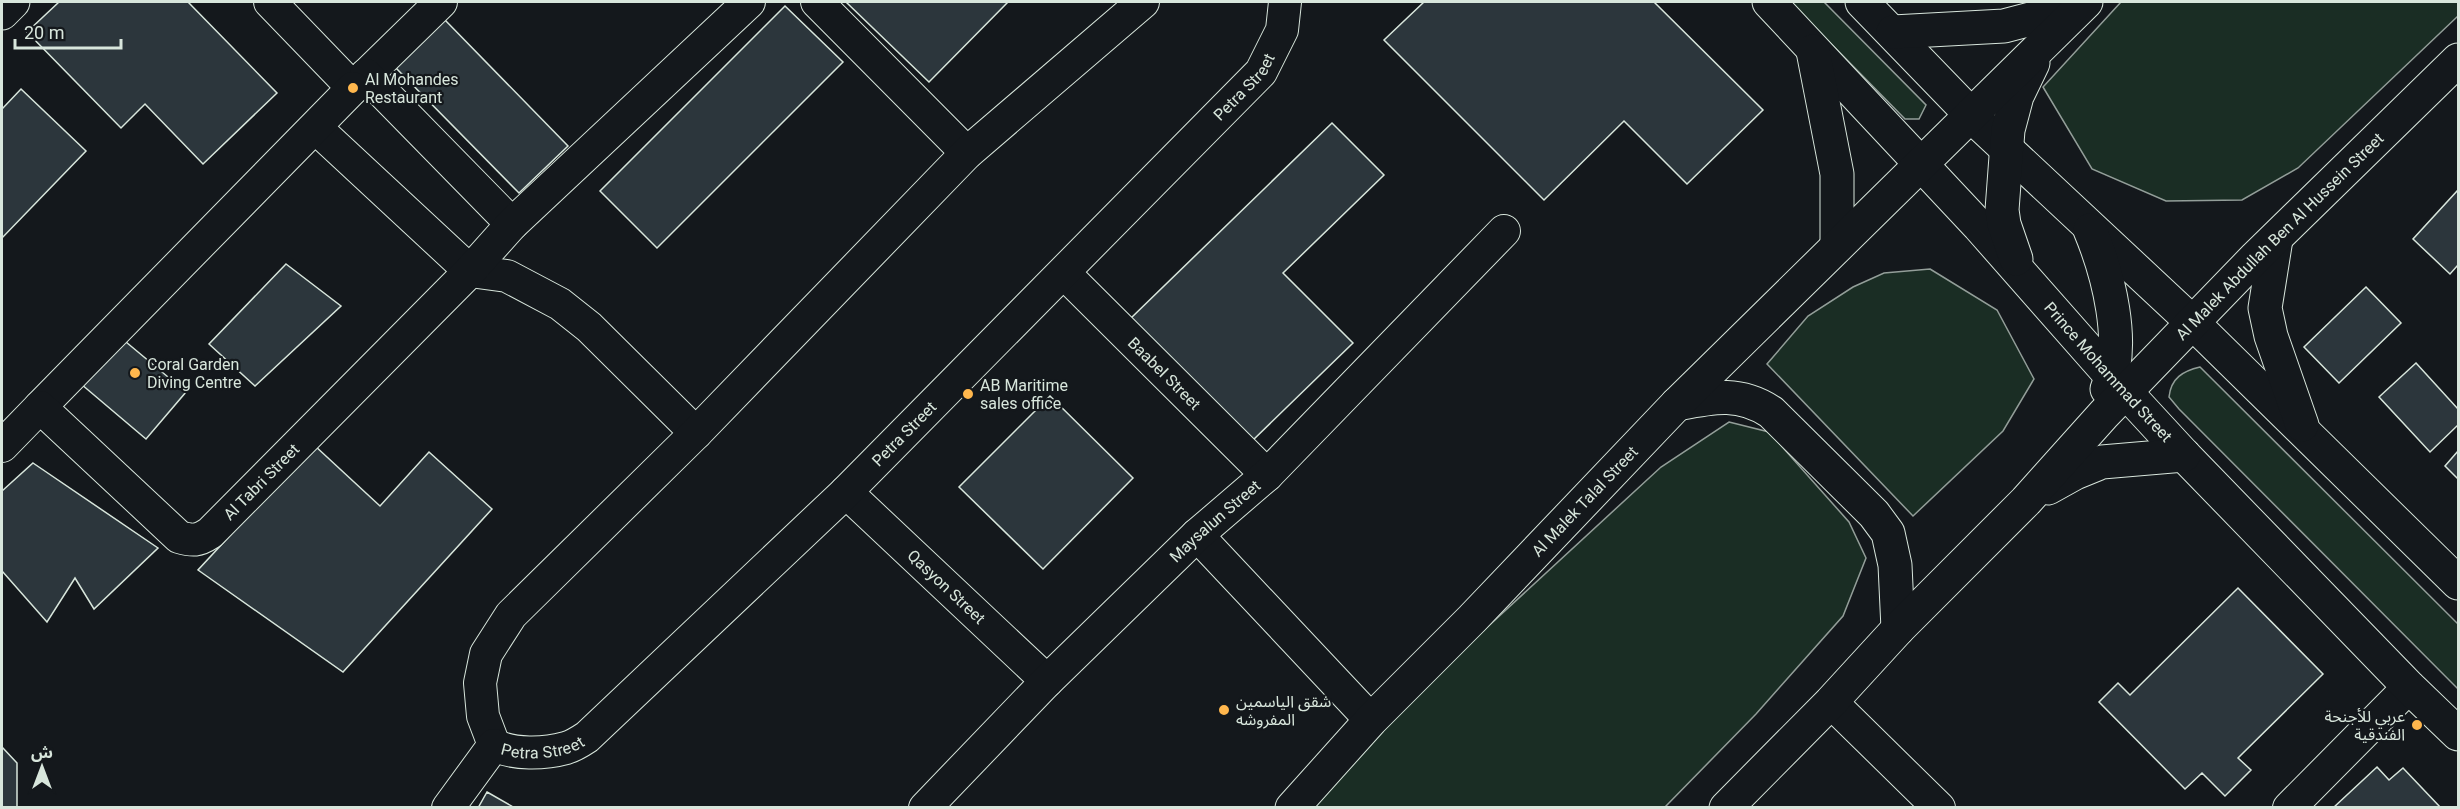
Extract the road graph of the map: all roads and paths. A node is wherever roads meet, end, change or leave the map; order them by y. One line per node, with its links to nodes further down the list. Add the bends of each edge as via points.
1 (13, 2): 11 (main road)
2 (270, 2): 16 (street)
3 (441, 2): 16 (street)
4 (749, 2): 22 (street, Al Tabri Street)
5 (817, 2): 20 (street)
6 (1143, 2): 20 (street, Petra Street)
7 (1285, 2): 28 (street, Petra Street, via 1282,30 1262,72)
8 (1769, 2): 14 (main road, Prince Mohammad Street)
9 (1862, 2): 12 (main road)
10 (2084, 4): 12 (main road, via 2004,26); 13 (main road)
11 (2, 13)
12 (1893, 32): 17 (main road)
13 (2044, 43): 17 (main road); 19 (main road, via 2017,96)
14 (1812, 50): 21 (main road, Prince Mohammad Street); 26 (main road, via 1837,174)
15 (2458, 60): 25 (main road, Al Malek Abdullah Ben Al Hussein Street)
16 (359, 82): 18 (street); 22 (street)
17 (1971, 114): 19 (main road); 21 (main road)
18 (316, 128): 27 (street); 33 (street)
19 (2007, 149): 23 (main road); 29 (main road, via 2004,224)
20 (967, 153): 34 (street, Petra Street)
21 (1921, 164): 26 (main road, Al Malek Talal Street); 29 (main road, Prince Mohammad Street)
22 (512, 224): 27 (street, Al Tabri Street)
23 (2090, 228): 30 (main road); 31 (main road, via 2102,257 2113,309 2115,336)
24 (1504, 231): 38 (street, Maysalun Street)
25 (2276, 238): 30 (main road, Al Malek Abdullah Ben Al Hussein Street); 35 (main road, via 2265,308)
26 (1837, 246): 32 (main road, Al Malek Talal Street)
27 (471, 271): 33 (street, Al Tabri Street, via 210,533 196,541 179,537); 34 (street, via 507,276 560,304 589,327)
28 (1064, 273): 38 (street, Baabel Street); 39 (street, Petra Street)
29 (2021, 274): 31 (main road, Prince Mohammad Street)
30 (2192, 322): 31 (main road, Al Malek Abdullah Ben Al Hussein Street); 35 (main road)
31 (2107, 404): 37 (main road, Prince Mohammad Street); 40 (main road)
32 (1677, 405): 43 (main road, via 1735,397 1761,405 1867,507 1888,533 1895,565); 47 (main road, Al Malek Talal Street)
33 (40, 407): 36 (street)
34 (696, 433): 49 (street, Petra Street, via 511,615 486,654 480,683 483,716)
35 (2304, 433): 42 (main road)
36 (2, 446)
37 (2184, 455): 40 (main road, via 2102,462); 45 (main road, Prince Mohammad Street)
38 (1267, 474): 41 (street, Maysalun Street)
39 (846, 492): 44 (street, Qasyon Street); 49 (street, Petra Street, via 587,737 568,748 544,752)
40 (2026, 501): 43 (main road)
41 (1197, 535): 44 (street, Maysalun Street); 47 (street)
42 (2458, 583)
43 (1898, 629): 46 (main road)
44 (1047, 681): 51 (street, Maysalun Street)
45 (2409, 687): 48 (main road, Prince Mohammad Street); 55 (street)
46 (1831, 702): 53 (main road); 54 (street)
47 (1371, 720): 52 (main road, Al Malek Talal Street)
48 (2458, 734)
49 (494, 745): 50 (street)
50 (448, 807)
51 (925, 807)
52 (1292, 807)
53 (1726, 807)
54 (1939, 807)
55 (2289, 807)

